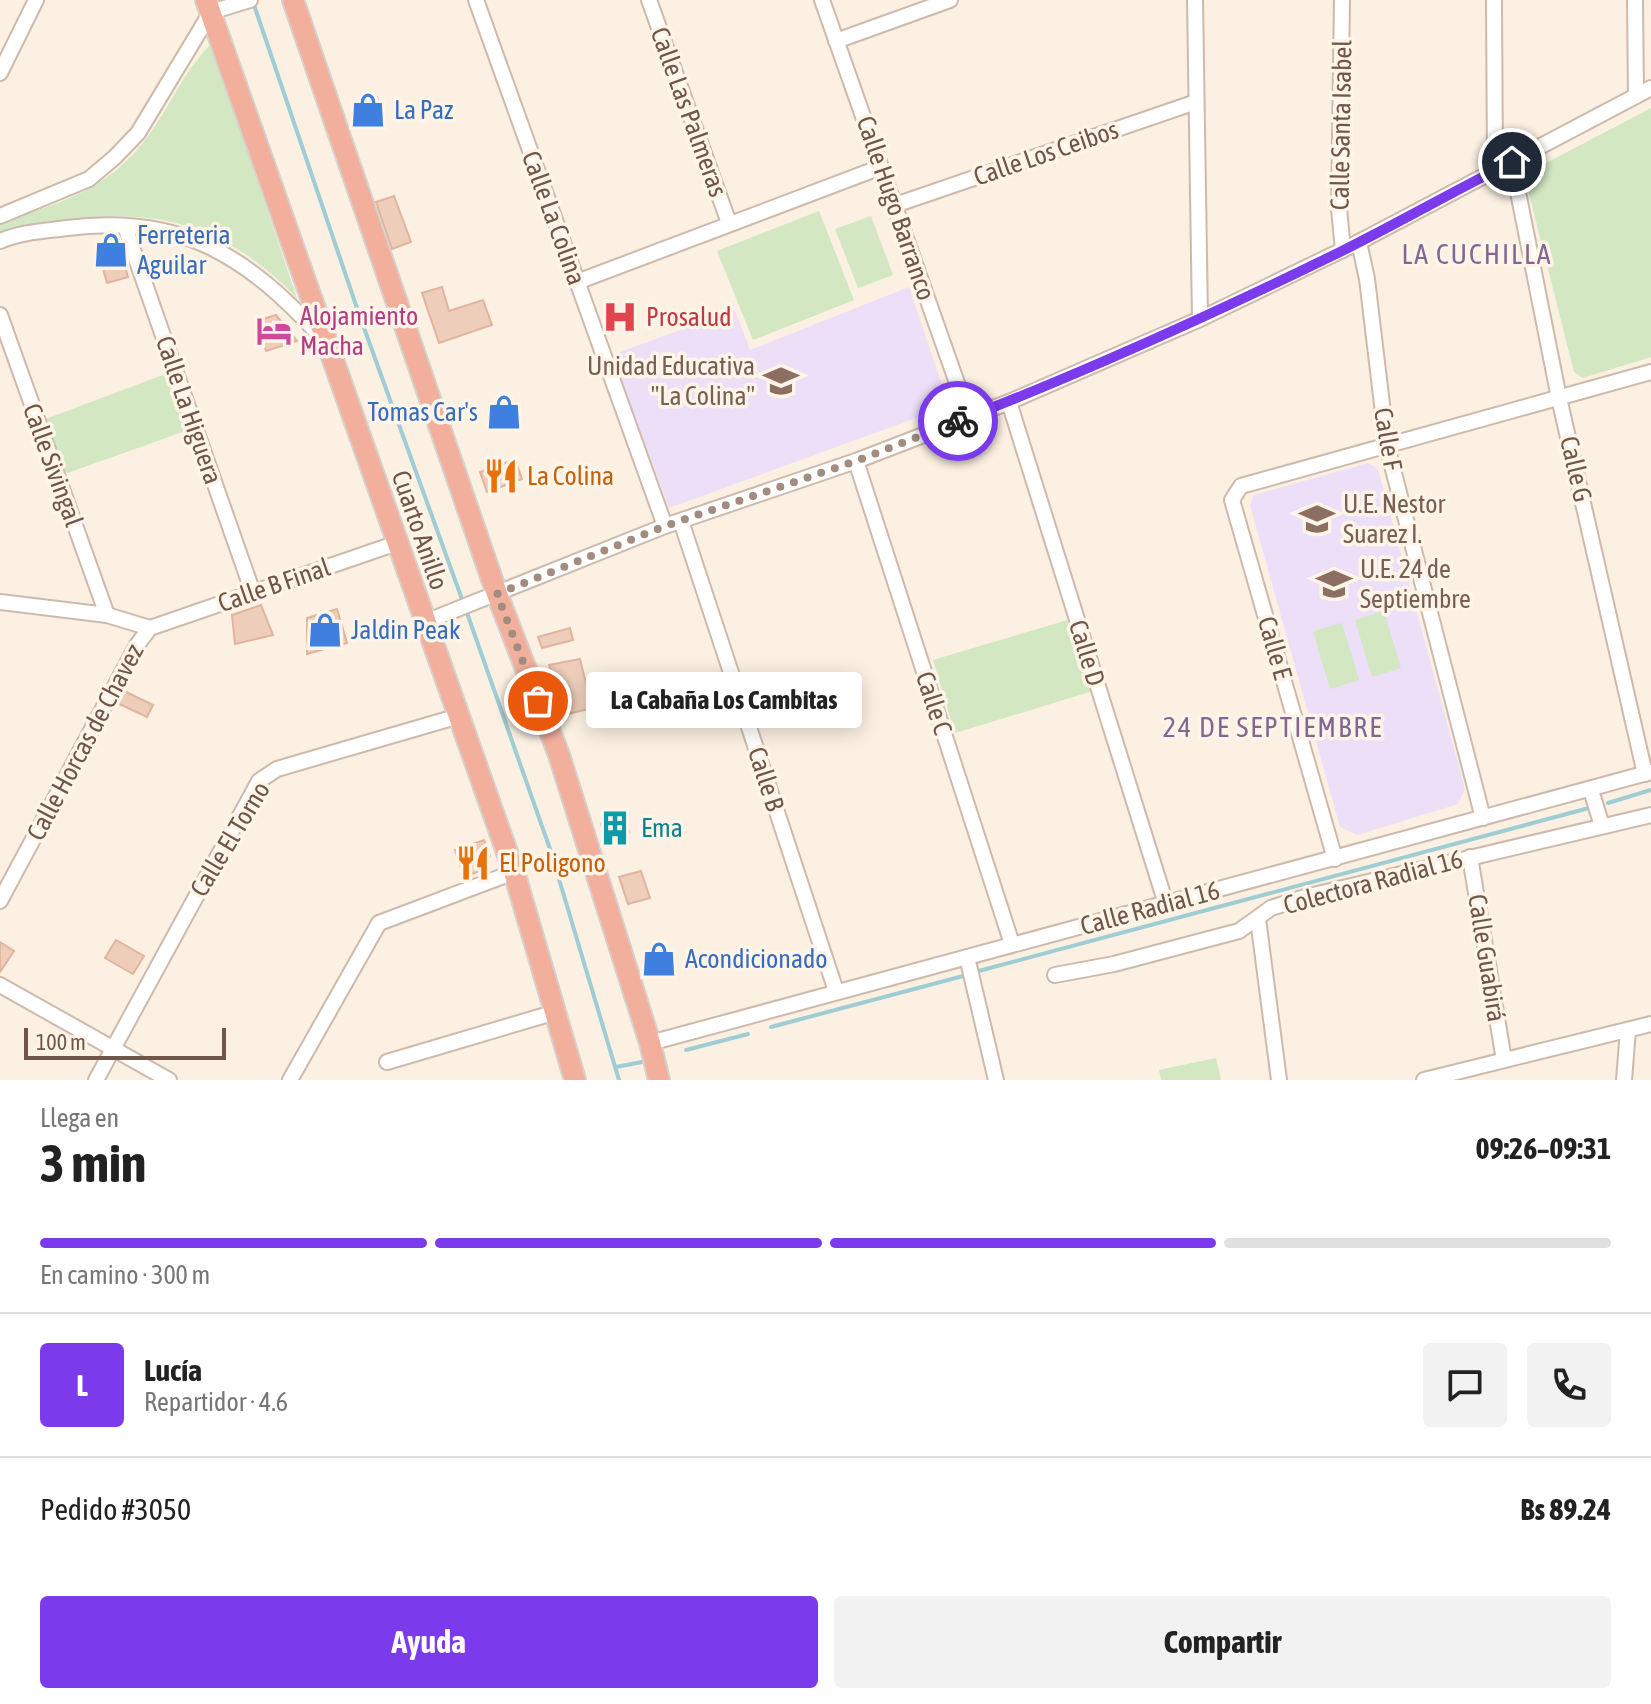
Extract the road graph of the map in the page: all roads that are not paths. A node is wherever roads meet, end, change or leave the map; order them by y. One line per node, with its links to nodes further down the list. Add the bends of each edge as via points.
1 (36, 0): 14 (street)
2 (250, 0): 12 (street)
3 (293, 0): 42 (highway, Cuarto Anillo)
4 (476, 0): 28 (street, Calle La Colina)
5 (649, 0): 23 (street, Calle Las Palmeras)
6 (822, 0): 13 (street, Calle Hugo Barranco)
7 (950, 0): 13 (street)
8 (1195, 0): 17 (street)
9 (1342, 0): 27 (street, Calle Santa Isabel)
10 (1494, 0): 20 (street)
11 (1635, 0): 16 (street)
12 (215, 6): 22 (street, via 138,133 115,157 89,179); 31 (highway, Cuarto Anillo)
13 (836, 41): 19 (street, Calle Hugo Barranco)
14 (0, 73)
15 (1651, 88): 16 (street)
16 (1636, 96): 18 (street)
17 (1196, 102): 21 (street, Calle Los Ceibos); 30 (street)
18 (1512, 162): 20 (street); 33 (street, Calle G)
19 (881, 167): 21 (street, Calle Hugo Barranco); 23 (street)
20 (1495, 171): 26 (street)
21 (895, 205): 35 (street, Calle Hugo Barranco)
22 (0, 216)
23 (729, 223): 28 (street)
24 (125, 227): 25 (street, via 81,226); 31 (street, via 190,237 236,259 288,301); 41 (street, Calle La Higuera)
25 (0, 241)
26 (1359, 242): 27 (street); 36 (street, Calle F)
27 (1343, 250): 30 (street)
28 (577, 282): 39 (street, Calle La Colina)
29 (0, 315): 44 (street, Calle Sivingal)
30 (1200, 319): 34 (street)
31 (327, 343): 40 (highway, Cuarto Anillo)
32 (1651, 372): 33 (street)
33 (1559, 398): 36 (street); 48 (street, Calle G)
34 (1009, 402): 35 (street); 58 (street, Calle D)
35 (969, 417): 37 (street)
36 (1387, 446): 51 (street, Calle F); 54 (street, Calle E, via 1241,486 1232,500)
37 (856, 461): 38 (street); 60 (street, Calle C)
38 (681, 521): 39 (street); 64 (street, Calle B)
39 (665, 526): 42 (street)
40 (397, 543): 41 (street, Calle B Final); 45 (highway, Cuarto Anillo)
41 (253, 593): 46 (street, Calle B Final)
42 (497, 594): 45 (street); 68 (highway, Cuarto Anillo, via 559,755)
43 (0, 602): 44 (street)
44 (107, 615): 46 (street)
45 (425, 622): 47 (highway, Cuarto Anillo)
46 (150, 628): 57 (street, Calle Horcas de Chavez)
47 (459, 716): 55 (highway, Cuarto Anillo); 69 (street, Calle El Torno, via 277,769 259,781)
48 (1648, 773): 49 (street, Calle Radial 16)
49 (1591, 790): 51 (street, Calle Radial 16); 52 (street)
50 (1651, 815): 52 (street, Colectora Radial 16)
51 (1483, 818): 54 (street, Calle Radial 16)
52 (1602, 826): 53 (street, Colectora Radial 16)
53 (1470, 857): 56 (street, Colectora Radial 16); 70 (street, Calle Guabirá)
54 (1335, 859): 56 (street, Calle Radial 16)
55 (514, 872): 65 (highway, Cuarto Anillo); 75 (street, via 379,923)
56 (1301, 884): 58 (street, Calle Radial 16); 59 (street, Colectora Radial 16)
57 (0, 901)
58 (1166, 904): 60 (street, Calle Radial 16)
59 (1258, 919): 62 (street, Colectora Radial 16, via 1239,931); 79 (street)
60 (1012, 944): 61 (street, Calle Radial 16)
61 (967, 957): 64 (street, Calle Radial 16); 78 (street)
62 (1055, 975)
63 (0, 985): 69 (street)
64 (836, 991): 68 (street, Calle Radial 16)
65 (556, 1012): 71 (street); 76 (highway, Cuarto Anillo)
66 (1651, 1024): 67 (street)
67 (1628, 1030): 70 (street); 81 (street)
68 (650, 1043): 77 (highway, Cuarto Anillo)
69 (112, 1047): 73 (street, Calle El Torno); 74 (street)
70 (1504, 1060): 72 (street)
71 (387, 1062)
72 (1441, 1078): 80 (street)
73 (96, 1080)
74 (169, 1080)
75 (290, 1080)
76 (575, 1080)
77 (659, 1080)
78 (996, 1080)
79 (1279, 1080)
80 (1424, 1080)
81 (1624, 1080)

